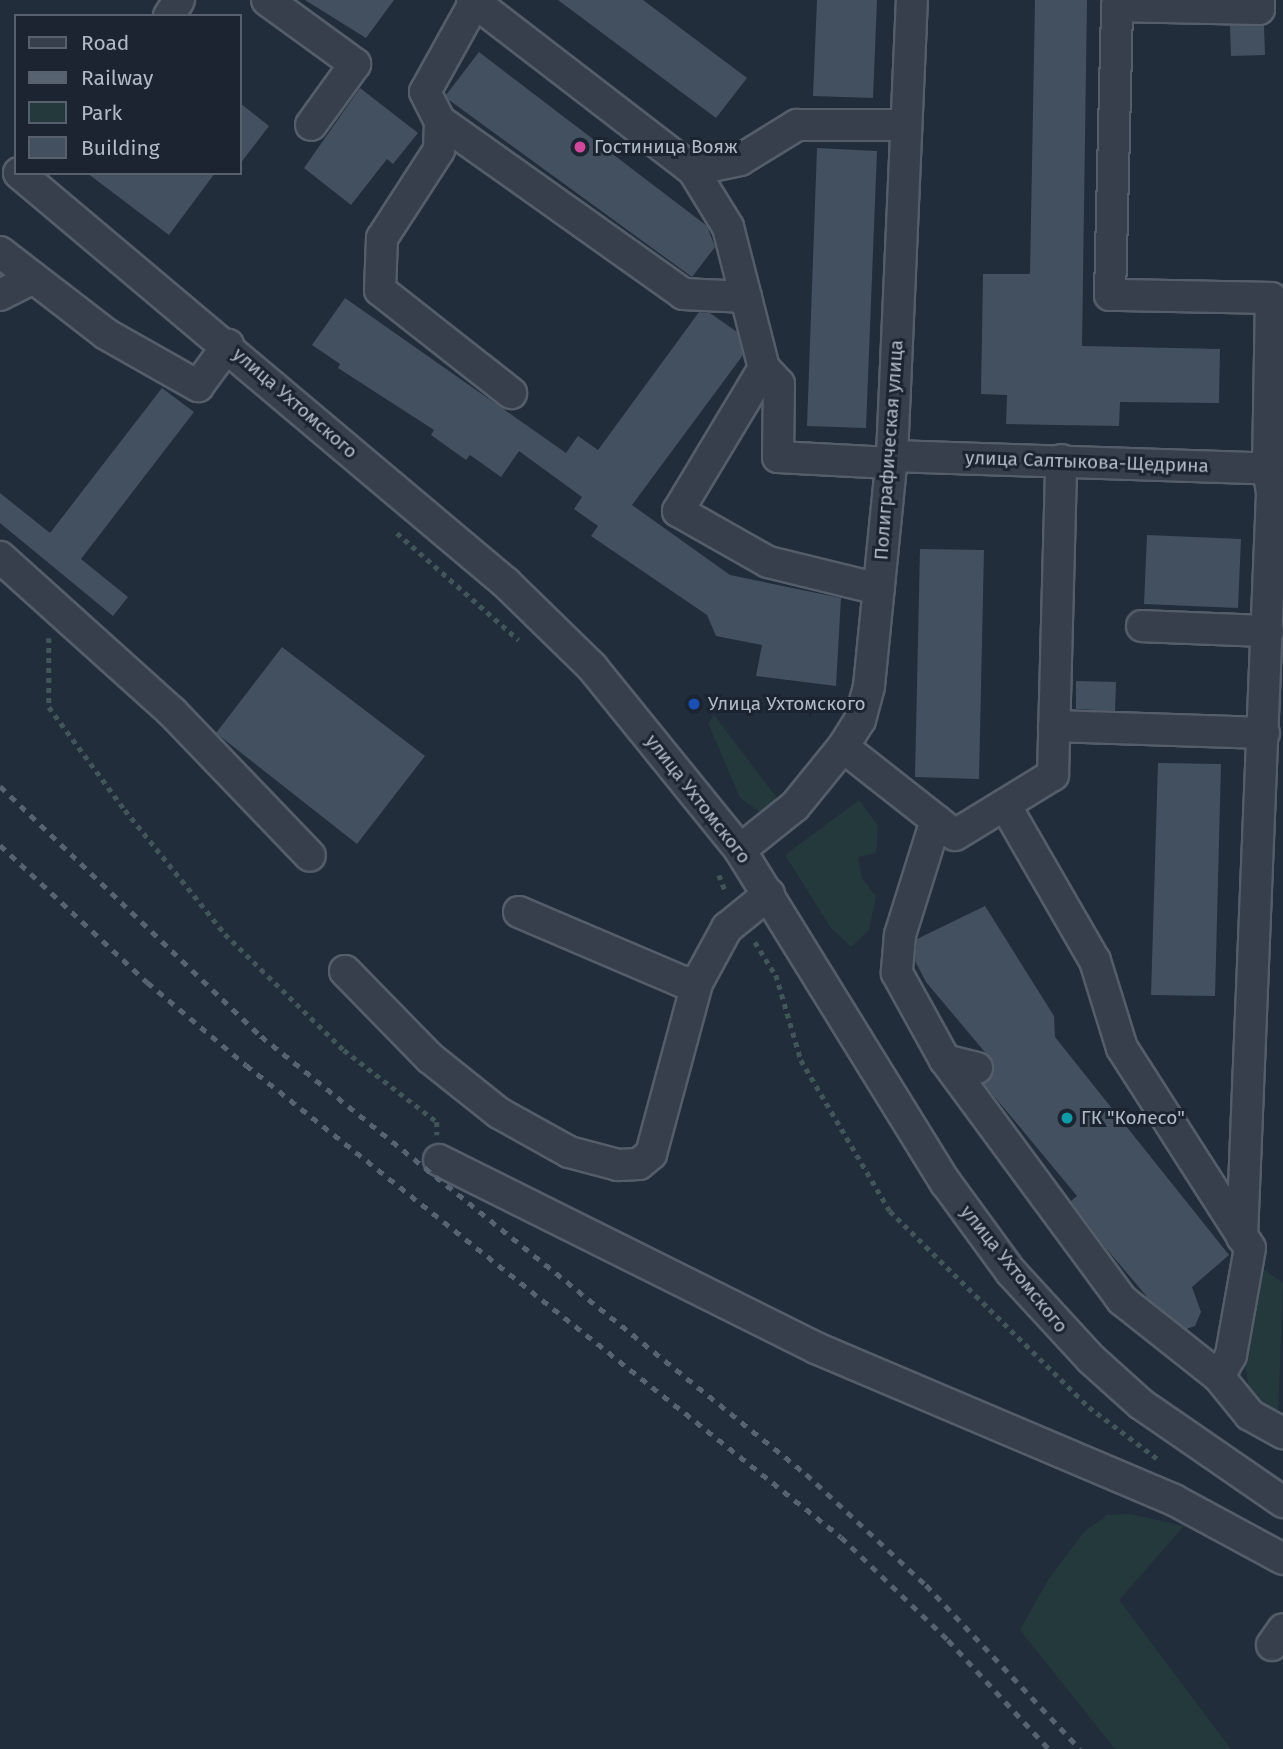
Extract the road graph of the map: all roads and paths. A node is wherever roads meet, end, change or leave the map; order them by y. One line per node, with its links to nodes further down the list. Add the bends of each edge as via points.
1 (267, 0): 6 (street, via 355,64)
2 (912, 0): 7 (street, Полиграфическая улица)
3 (1259, 0): 21 (street, via 1259,9 1117,6 1110,295 1271,298)
4 (474, 1): 5 (street, via 425,92); 10 (street)
5 (440, 121): 15 (street, via 683,294); 18 (street, via 439,150 382,239 380,290)
6 (311, 125)
7 (906, 125): 10 (street, via 797,125 740,160); 19 (street, Полиграфическая улица)
8 (0, 158): 9 (street, улица Ухтомского)
9 (14, 169)
10 (693, 170): 15 (street, via 728,227)
11 (22, 175): 16 (street, улица Ухтомского)
12 (0, 252): 13 (street)
13 (32, 279): 14 (street); 16 (street, via 106,334 198,386)
14 (0, 295)
15 (746, 297): 17 (street)
16 (228, 345): 35 (street, улица Ухтомского, via 549,623 620,700)
17 (764, 368): 19 (street, улица Салтыкова-Щедрина, via 779,384 778,457); 24 (street, via 678,511 768,562)
18 (512, 393)
19 (891, 460): 20 (street, улица Салтыкова-Щедрина); 24 (street, Полиграфическая улица)
20 (1061, 460): 21 (street, улица Салтыкова-Щедрина); 29 (street)
21 (1275, 468): 27 (street)
22 (393, 529): 28 (path)
23 (0, 556): 25 (street)
24 (879, 589): 31 (street, Полиграфическая улица, via 869,686 860,720)
25 (48, 599): 34 (street, via 172,712); 43 (path, via 49,707 225,934 344,1050 437,1122)
26 (1142, 626): 27 (street)
27 (1268, 631): 30 (street)
28 (527, 647)
29 (1054, 726): 30 (street); 32 (street, via 1053,775)
30 (1264, 733): 44 (street)
31 (843, 747): 33 (street); 35 (street, Полиграфическая улица, via 795,806)
32 (1005, 805): 33 (street, via 955,835); 44 (street, via 1095,961 1122,1048)
33 (936, 820): 41 (street, via 900,935 897,973)
34 (310, 856)
35 (727, 856): 36 (street, улица Ухтомского); 38 (path)
36 (769, 894): 38 (street); 48 (street, улица Ухтомского, via 946,1183 1011,1272 1091,1359 1141,1404)
37 (519, 912): 40 (street, via 683,982)
38 (739, 916): 40 (street, via 727,928); 47 (path, via 776,975 801,1060 890,1211 1088,1406)
39 (345, 971): 40 (street, via 430,1058 499,1113 569,1152 618,1165 639,1164 651,1154)
40 (697, 983)
41 (945, 1060): 42 (street); 45 (street, via 1122,1300)
42 (976, 1068)
43 (439, 1160): 49 (street, via 816,1348 1174,1500)
44 (1242, 1237): 45 (street, via 1250,1248 1231,1355)
45 (1219, 1377): 46 (street, via 1250,1415)
46 (1283, 1433)
47 (1163, 1463)
48 (1283, 1502)
49 (1283, 1559)

